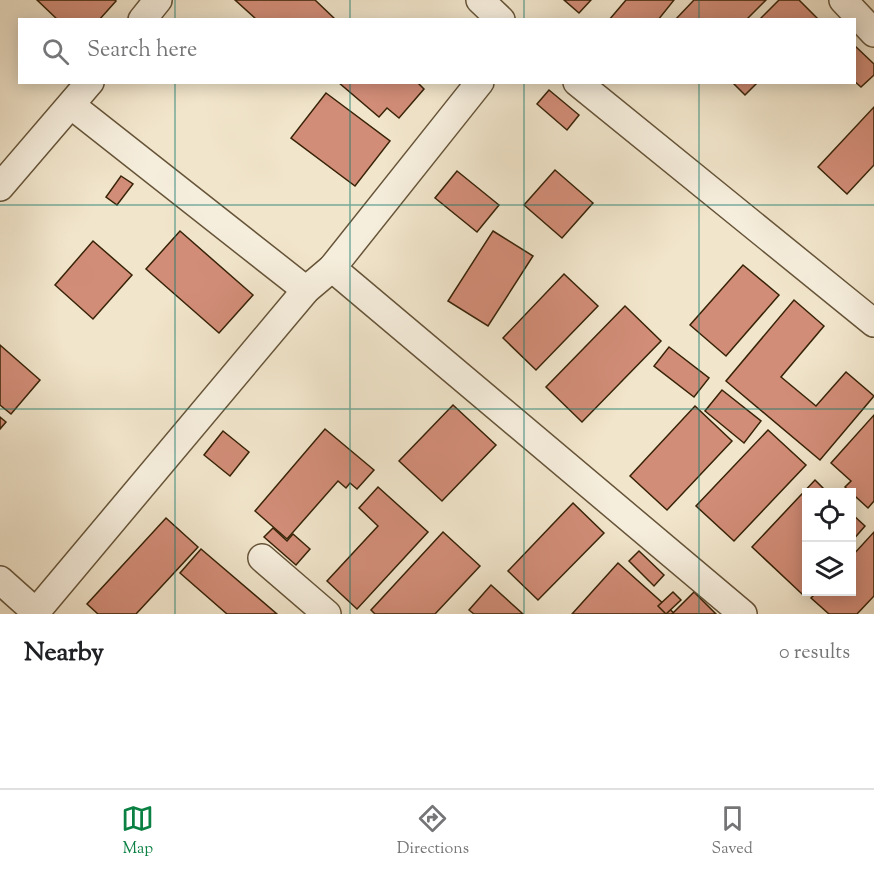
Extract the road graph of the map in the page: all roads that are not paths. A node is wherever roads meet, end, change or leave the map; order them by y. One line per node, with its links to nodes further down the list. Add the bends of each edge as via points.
1 (158, 0): 4 (street)
2 (480, 0): 5 (street)
3 (843, 0): 6 (street)
4 (144, 18)
5 (499, 18)
6 (874, 33)
7 (88, 84): 10 (street)
8 (478, 84): 12 (street)
9 (580, 84): 14 (street)
10 (71, 105): 11 (street); 13 (street)
11 (0, 187)
12 (332, 268): 13 (street); 19 (street)
13 (306, 290): 17 (street)
14 (870, 313)
15 (262, 558): 18 (street)
16 (0, 580): 17 (street)
17 (37, 613)
18 (327, 614)
19 (743, 614)

